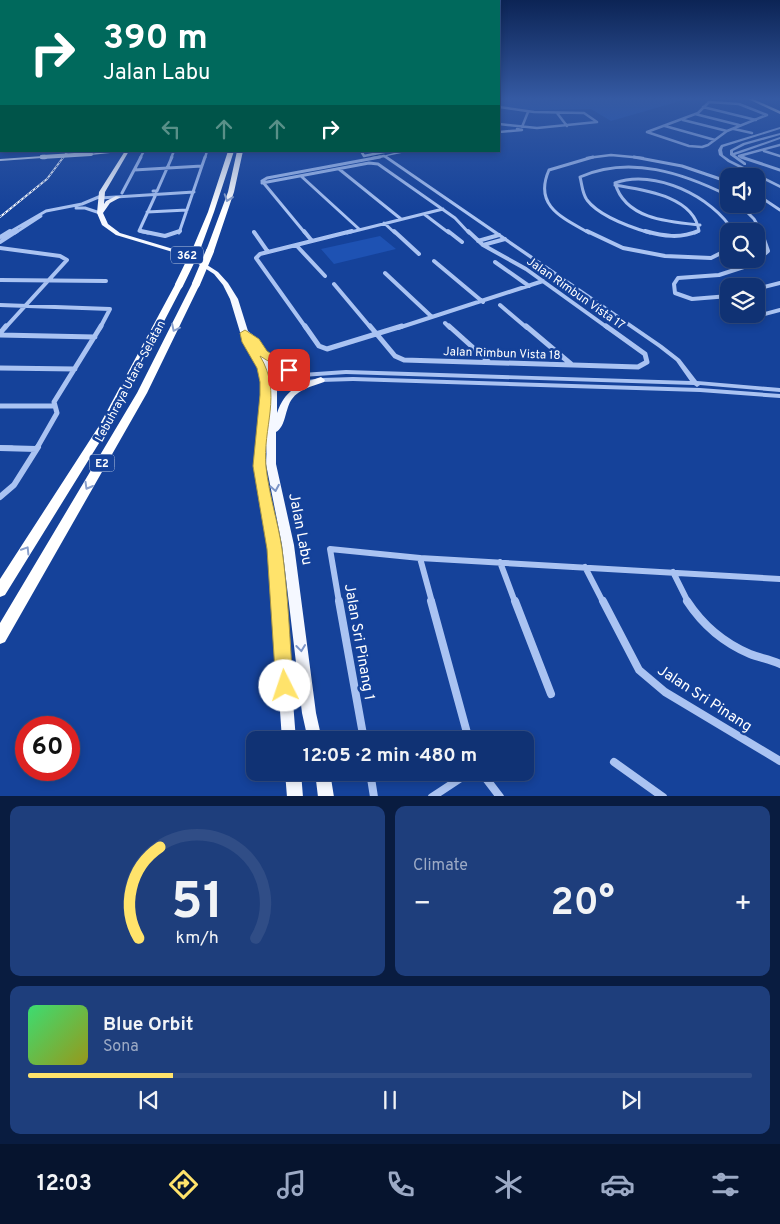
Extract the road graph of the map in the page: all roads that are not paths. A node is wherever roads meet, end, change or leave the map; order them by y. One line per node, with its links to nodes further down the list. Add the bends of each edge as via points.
1 (657, 136): 7 (street, via 693,147 702,147)
2 (701, 136): 7 (street)
3 (721, 136): 7 (street)
4 (747, 136): 34 (street, via 722,146 721,155)
5 (771, 136): 20 (street, via 735,147 731,150)
6 (780, 138): 20 (street)
7 (715, 140)
8 (780, 146): 9 (street)
9 (763, 150): 22 (street); 28 (street, via 739,156)
10 (117, 152): 19 (main road); 23 (main road, bridge)
11 (143, 152): 27 (street)
12 (174, 152): 25 (street)
13 (207, 152): 24 (street)
14 (231, 152): 116 (highway, Lebuhraya Utara–Selatan / E2, one-way to 14, bridge, via 104,427 179,286 211,212)
15 (240, 152): 117 (highway, Lebuhraya Utara–Selatan / E2, one-way to 117, bridge, via 210,251 142,394)
16 (362, 152): 17 (street, via 364,156)
17 (384, 152)
18 (404, 152): 21 (street)
19 (126, 153): 35 (main road)
20 (732, 155): 31 (street)
21 (384, 156): 32 (street, via 267,178); 56 (street)
22 (780, 156)
23 (0, 160)
24 (202, 166): 25 (street); 37 (street)
25 (166, 168): 27 (street); 36 (street)
26 (339, 169): 29 (street); 42 (street, Jalan Rimbun Vista 17, via 375,163); 49 (street)
27 (134, 170): 39 (street)
28 (780, 170)
29 (302, 176): 32 (street); 53 (street)
30 (720, 178): 66 (street, via 661,162 599,156 549,170 543,183 546,200 558,215 623,248 665,256 711,258)
31 (780, 181)
32 (262, 183): 57 (street)
33 (615, 185): 51 (street, via 622,178 644,179 681,191 717,210); 52 (street, via 657,192 694,215); 52 (street, via 621,200 658,220)
34 (780, 186)
35 (104, 188): 39 (main road, via 110,195); 40 (main road)
36 (157, 192): 37 (street); 39 (street); 45 (street)
37 (194, 192): 43 (street)
38 (720, 192): 52 (street, via 641,167 619,166 595,170 580,177 587,201 638,231 672,238 692,236 699,231)
39 (120, 195): 40 (street); 46 (main road, via 108,202)
40 (100, 197): 46 (main road); 55 (street, via 82,204 46,210)
41 (765, 200): 44 (street)
42 (443, 209): 48 (street); 58 (street, Jalan Rimbun Vista 17)
43 (187, 210): 45 (street); 45 (street, via 179,233 165,236 139,230)
44 (780, 210)
45 (147, 212)
46 (100, 213): 59 (street, via 80,208 46,214); 88 (main road, Jalan Labu / 362, via 105,226 111,231 188,256 216,273 234,299)
47 (750, 213): 79 (street, via 764,234 768,251 753,264 719,275 678,278 674,284 675,293 692,298)
48 (424, 214): 49 (street); 60 (street)
49 (401, 219): 50 (street)
50 (384, 223): 53 (street); 65 (street)
51 (727, 223)
52 (700, 225)
53 (359, 230): 57 (street)
54 (254, 232): 64 (street)
55 (0, 237)
56 (502, 237): 58 (street); 62 (street); 102 (street, via 678,360)
57 (312, 241): 61 (street)
58 (478, 241): 62 (street, Jalan Rimbun Vista 17)
59 (0, 242)
60 (462, 242)
61 (296, 245): 64 (street); 70 (street)
62 (483, 245): 74 (street, Jalan Rimbun Vista 17)
63 (0, 248): 72 (street, via 67,260)
64 (268, 252): 90 (street, via 256,257 319,346 334,348)
65 (419, 254)
66 (720, 254)
67 (434, 261): 80 (street)
68 (495, 262): 77 (street)
69 (385, 273): 86 (street)
70 (325, 276)
71 (0, 280): 72 (street)
72 (50, 281): 73 (street); 82 (street)
73 (106, 281)
74 (544, 281): 77 (street); 95 (street, Jalan Rimbun Vista 17, via 645,354 647,362)
75 (780, 283): 78 (street)
76 (334, 284): 90 (street, Jalan Rimbun Vista 18)
77 (529, 286): 80 (street)
78 (765, 287)
79 (720, 296)
80 (483, 302): 86 (street)
81 (0, 305): 82 (street)
82 (26, 305): 89 (street); 91 (street, via 110,308)
83 (500, 305): 94 (street)
84 (780, 310): 85 (street)
85 (765, 314)
86 (432, 317): 90 (street)
87 (445, 323): 93 (street)
88 (245, 333): 92 (main road, Jalan Labu / 362); 101 (main road, Jalan Labu / 362)
89 (0, 334): 91 (street)
90 (376, 334): 93 (street, Jalan Rimbun Vista 18, via 395,356 404,360)
91 (95, 337): 97 (street)
92 (263, 353): 98 (main road, via 283,368); 101 (main road, Jalan Labu / 362)
93 (488, 362): 94 (street, Jalan Rimbun Vista 18)
94 (572, 365): 95 (street, Jalan Rimbun Vista 18)
95 (638, 367)
96 (0, 368): 97 (street)
97 (75, 369): 106 (street, via 54,402)
98 (302, 375): 99 (street, via 346,372); 101 (street)
99 (424, 378): 100 (street); 102 (street)
100 (321, 380): 101 (street); 107 (main road, via 290,393)
101 (270, 384): 107 (main road, Jalan Labu / 362); 120 (main road, Jalan Labu / 362, via 260,466 274,549)
102 (698, 386): 103 (street); 104 (street)
103 (780, 390)
104 (780, 396)
105 (0, 406): 106 (street)
106 (55, 406): 109 (street, via 57,413)
107 (272, 440): 121 (main road, Jalan Labu / 362, one-way to 121, via 271,464 288,545)
108 (0, 448): 109 (street)
109 (36, 449): 110 (street, via 16,481)
110 (0, 497)
111 (420, 558): 112 (street); 122 (street, Jalan Sri Pinang 1, via 330,549); 123 (street)
112 (500, 562): 113 (street); 119 (street)
113 (585, 567): 114 (street); 124 (street, Jalan Sri Pinang, via 639,670 665,692)
114 (673, 572): 115 (street); 118 (street, via 689,607 713,631 745,652)
115 (780, 579)
116 (0, 591)
117 (0, 638)
118 (780, 664)
119 (551, 694)
120 (288, 731)
121 (313, 731)
122 (362, 731)
123 (468, 731)
124 (780, 761)
125 (614, 762): 136 (street)
126 (294, 781): 131 (main road)
127 (324, 781): 132 (main road)
128 (372, 781): 133 (street)
129 (456, 781): 134 (street)
130 (488, 781): 135 (street)
131 (295, 796)
132 (326, 796)
133 (374, 796)
134 (432, 796)
135 (500, 796)
136 (663, 796)

